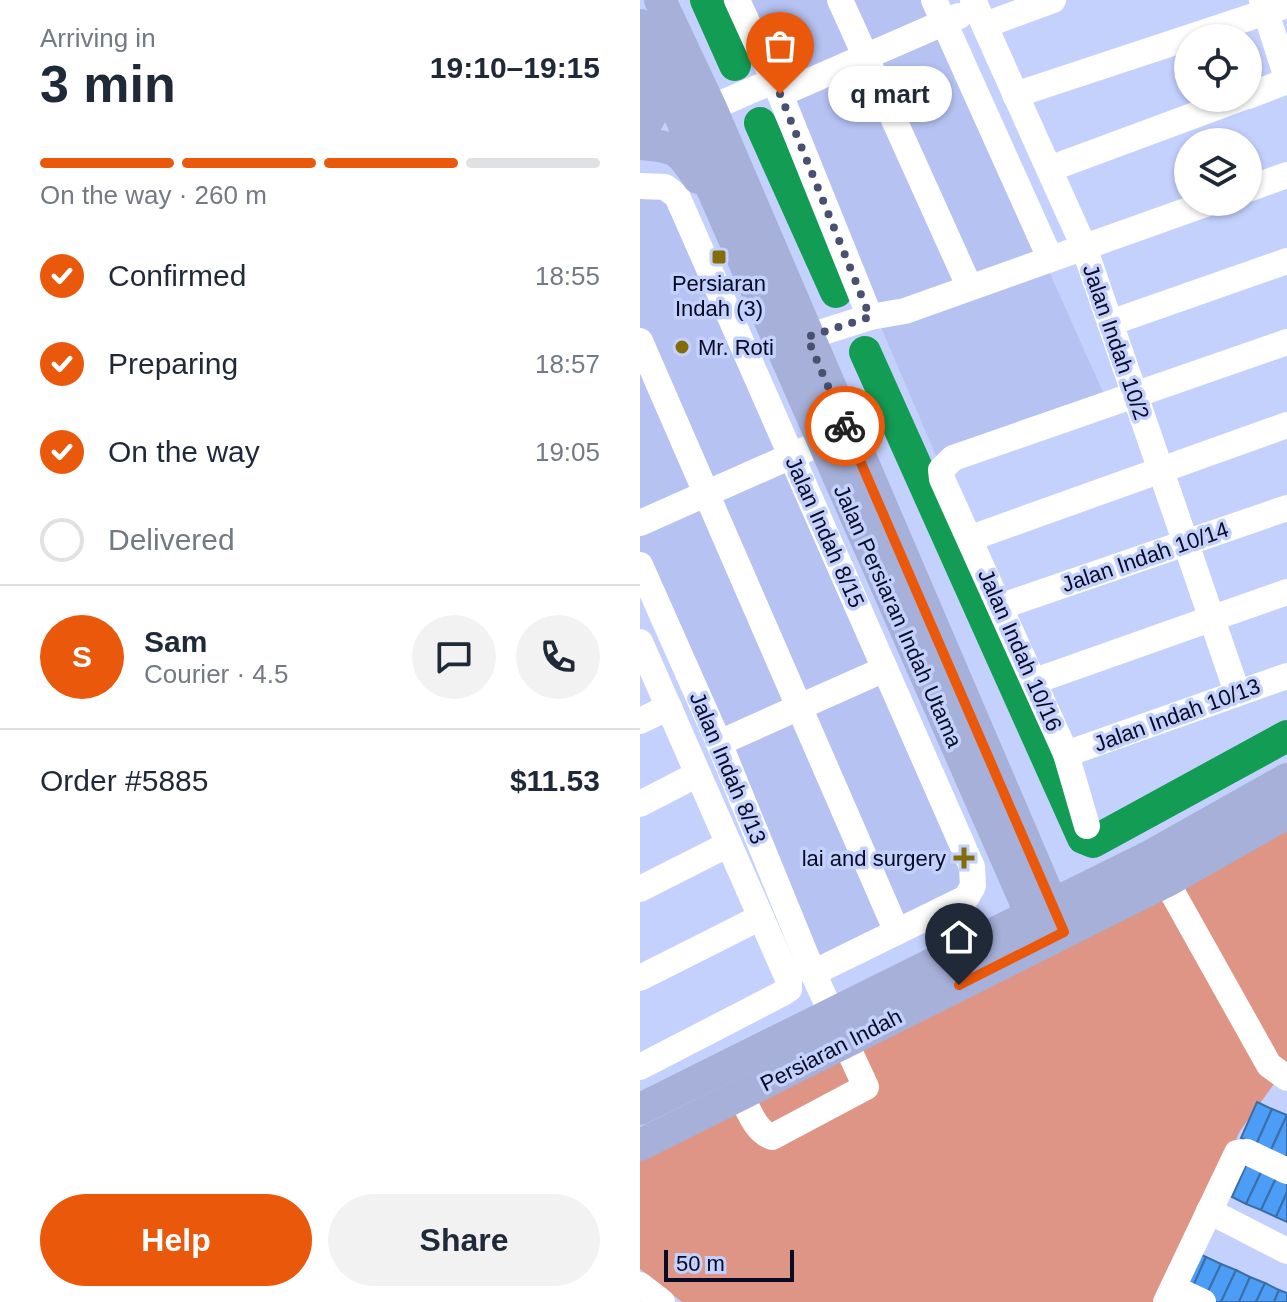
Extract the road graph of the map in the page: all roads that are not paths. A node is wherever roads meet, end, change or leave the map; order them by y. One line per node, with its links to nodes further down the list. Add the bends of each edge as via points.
1 (660, 0): 16 (main road)
2 (737, 0): 12 (street)
3 (840, 0): 10 (street)
4 (1053, 0): 7 (street)
5 (1272, 6): 11 (street); 14 (street)
6 (939, 11): 7 (street); 10 (street); 26 (street)
7 (978, 11): 14 (street, Jalan Indah 10/2)
8 (640, 25): 16 (main road, Jalan Persiaran Indah Utama)
9 (640, 35): 17 (main road, via 657,101)
10 (865, 57): 12 (street); 28 (street)
11 (1287, 80): 13 (street)
12 (777, 88): 16 (street); 29 (street)
13 (1262, 90)
14 (1015, 95): 19 (street, Jalan Indah 10/2)
15 (1203, 112): 19 (street)
16 (697, 114): 18 (street); 24 (main road, Jalan Persiaran Indah Utama)
17 (640, 131)
18 (640, 142): 24 (main road, via 681,153)
19 (1052, 168): 25 (street, Jalan Indah 10/2)
20 (1287, 175): 21 (street)
21 (1262, 184)
22 (640, 186): 37 (street, Jalan Indah 8/15, via 665,187 677,196)
23 (1174, 215): 25 (street)
24 (743, 223): 31 (main road, Jalan Persiaran Indah Utama); 36 (main road, Jalan Persiaran Indah Utama)
25 (1084, 247): 26 (street); 30 (street, Jalan Indah 10/2)
26 (1050, 258): 28 (street)
27 (1287, 261): 30 (street)
28 (965, 292): 29 (street, via 906,317)
29 (870, 317): 31 (street)
30 (1110, 323): 34 (street, Jalan Indah 10/2)
31 (807, 337): 36 (main road, Jalan Persiaran Indah Utama)
32 (640, 341): 39 (street)
33 (1287, 342): 34 (street)
34 (1135, 396): 38 (street, Jalan Indah 10/2); 42 (street, Jalan Indah 10/16, via 953,458 941,470 942,479)
35 (1287, 425): 38 (street)
36 (835, 439): 37 (street); 57 (main road, Jalan Persiaran Indah Utama); 65 (main road, Jalan Persiaran Indah Utama)
37 (791, 455): 39 (street); 49 (street, Jalan Indah 8/15)
38 (1160, 468): 42 (street); 43 (street, Jalan Indah 10/2)
39 (706, 494): 41 (street); 54 (street)
40 (1287, 508): 43 (street, Jalan Indah 10/14)
41 (640, 523)
42 (971, 538): 46 (street, Jalan Indah 10/16)
43 (1186, 544): 46 (street, Jalan Indah 10/14); 47 (street, Jalan Indah 10/2)
44 (640, 565): 56 (street, Jalan Indah 8/13)
45 (1287, 592): 47 (street)
46 (1002, 606): 51 (street, Jalan Indah 10/16)
47 (1211, 618): 51 (street); 52 (street, Jalan Indah 10/2)
48 (640, 642): 53 (street)
49 (885, 669): 54 (street); 59 (street, Jalan Indah 8/15)
50 (1287, 676): 52 (street, Jalan Indah 10/13)
51 (1035, 681): 58 (street, Jalan Indah 10/16)
52 (1237, 692): 58 (street, Jalan Indah 10/13)
53 (669, 707): 55 (street); 60 (street)
54 (799, 707): 56 (street); 71 (street)
55 (640, 721)
56 (719, 743): 73 (street, Jalan Indah 8/13)
57 (958, 754): 59 (street); 65 (main road, Jalan Persiaran Indah Utama)
58 (1066, 754): 64 (street, Jalan Indah 10/16)
59 (928, 767): 71 (street, Jalan Indah 8/15, via 972,867 973,886 966,898)
60 (698, 774): 62 (street); 66 (street)
61 (1287, 779): 67 (main road)
62 (640, 804)
63 (1287, 813): 67 (main road)
64 (1087, 826)
65 (1010, 838): 67 (main road, via 1059,874); 70 (main road, Jalan Persiaran Indah Utama); 72 (main road, via 1003,904)
66 (729, 844): 68 (street); 69 (street)
67 (1150, 867): 70 (main road); 78 (street)
68 (640, 889)
69 (761, 917): 74 (street); 77 (street, via 789,989)
70 (1048, 923): 72 (main road, Persiaran Indah); 76 (main road, Persiaran Indah)
71 (897, 932): 73 (street)
72 (953, 954): 75 (main road, Persiaran Indah)
73 (813, 973): 75 (street, Jalan Indah 8/13)
74 (640, 978)
75 (831, 1013): 76 (street, Jalan Indah 8/13); 80 (main road, Persiaran Indah)
76 (845, 1042): 79 (main road, Persiaran Indah); 79 (street, Jalan Indah 8/13, via 865,1081 862,1092 772,1137 755,1122)
77 (640, 1067)
78 (1278, 1072)
79 (741, 1096): 81 (main road, Persiaran Indah)
80 (640, 1109)
81 (640, 1145)
82 (1287, 1171): 83 (street, via 1247,1152 1237,1153)
83 (1209, 1211): 84 (street); 86 (street)
84 (1287, 1251)
85 (640, 1285): 87 (street)
86 (1170, 1295): 88 (street)
87 (662, 1302)
88 (1203, 1302)

